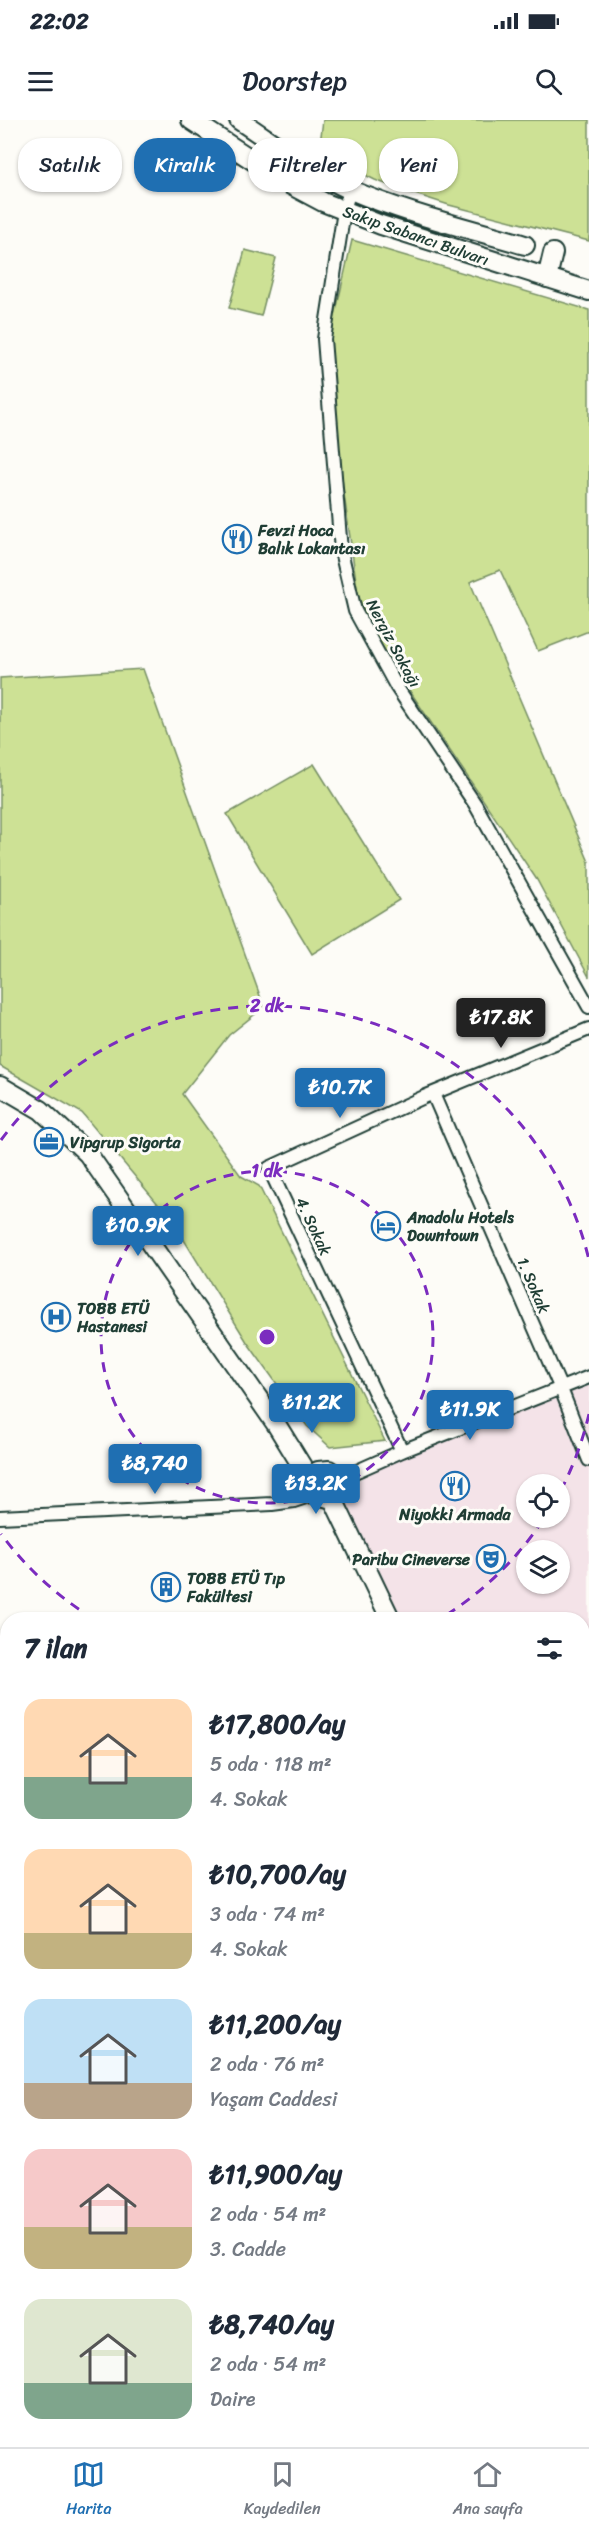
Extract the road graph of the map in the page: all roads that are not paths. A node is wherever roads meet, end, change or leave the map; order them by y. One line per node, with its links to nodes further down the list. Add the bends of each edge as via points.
1 (191, 120): 6 (street, Sakıp Sabancı Bulvarı, via 289,184)
2 (239, 120): 3 (street, Sakıp Sabancı Bulvarı)
3 (265, 138)
4 (349, 192): 6 (street, Nergiz Sokağı)
5 (358, 192): 7 (street, Sakıp Sabancı Bulvarı)
6 (344, 211): 9 (street, Sakıp Sabancı Bulvarı); 11 (street, Nergiz Sokağı, via 324,339 341,551 356,611 396,686 475,804)
7 (525, 245)
8 (553, 253): 9 (street)
9 (548, 278): 10 (street, Sakıp Sabancı Bulvarı)
10 (589, 291)
11 (589, 1007)
12 (589, 1029): 14 (street, 4. Sokak)
13 (0, 1086): 20 (street, via 41,1110 88,1154)
14 (433, 1094): 16 (street, 1. Sokak); 17 (street, 4. Sokak, via 269,1168)
15 (589, 1377): 16 (street)
16 (561, 1389): 17 (street); 18 (street, 1. Sokak)
17 (402, 1451): 19 (street)
18 (589, 1460)
19 (339, 1479): 20 (street, via 333,1472)
20 (320, 1485): 21 (street, via 294,1501 272,1504); 22 (street)
21 (0, 1517)
22 (387, 1612)

